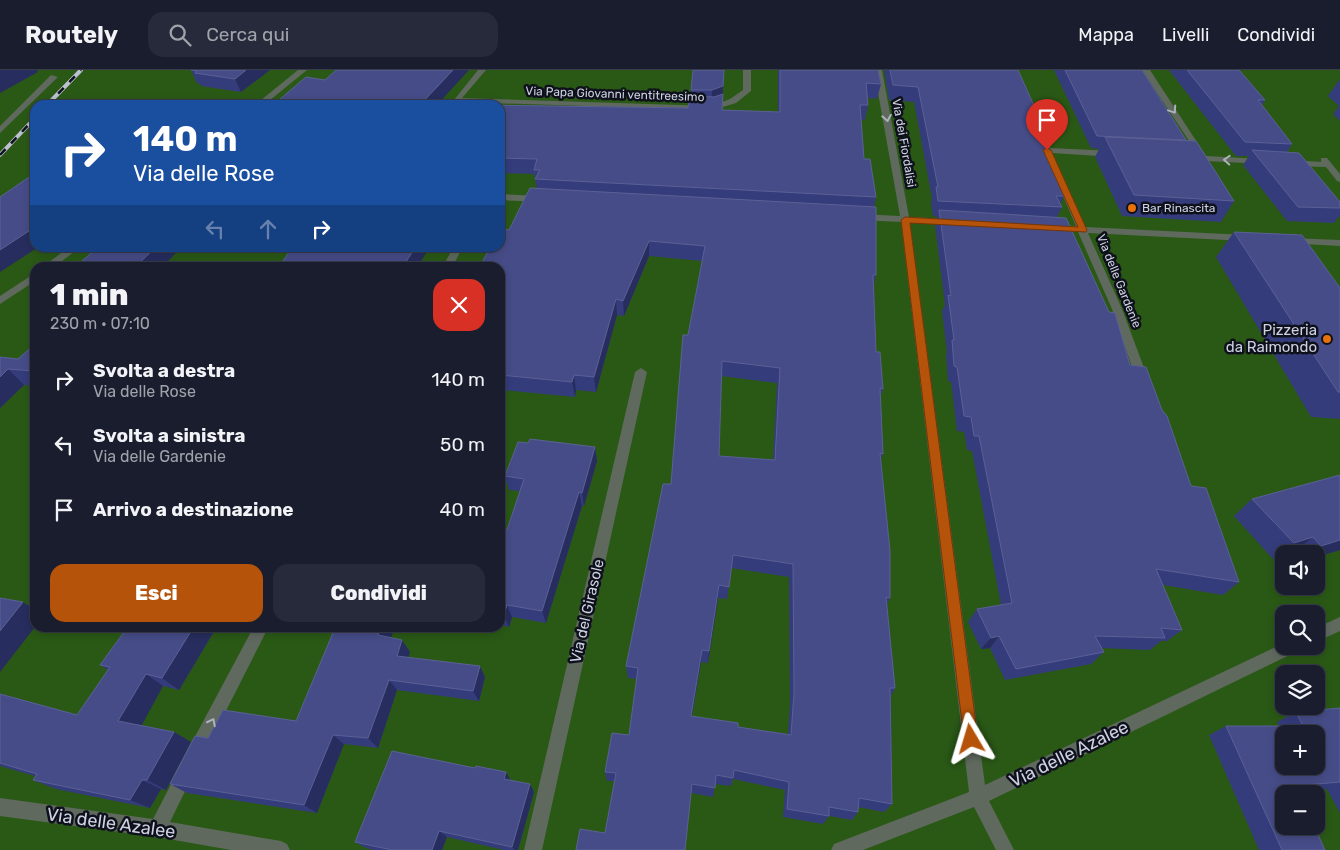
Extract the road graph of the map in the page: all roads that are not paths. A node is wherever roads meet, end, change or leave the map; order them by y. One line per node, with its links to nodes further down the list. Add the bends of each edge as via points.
1 (303, 70): 8 (street)
2 (482, 70): 9 (street)
3 (748, 70): 11 (street, Via Papa Giovanni ventitreesimo, via 747,91 733,101 713,108)
4 (878, 70): 24 (street, Via dei Fiordalisi, one-way to 24)
5 (1146, 70): 18 (street, one-way to 18)
6 (54, 77): 7 (street)
7 (31, 100)
8 (266, 100)
9 (457, 100)
10 (30, 101): 12 (street)
11 (505, 103)
12 (0, 131)
13 (1039, 132): 14 (street, Via delle Gardenie)
14 (1047, 150): 15 (street); 27 (street, Via delle Gardenie)
15 (1126, 154)
16 (1322, 157): 19 (street)
17 (1186, 158): 18 (street)
18 (1205, 158): 19 (street, one-way to 18)
19 (1328, 165): 20 (street)
20 (1340, 179)
21 (505, 197): 22 (street)
22 (549, 200)
23 (846, 216): 24 (street)
24 (905, 220): 25 (street); 41 (street, Via dei Fiordalisi)
25 (964, 223)
26 (1044, 228): 27 (street)
27 (1083, 230): 28 (street); 36 (street, Via delle Gardenie, via 1117,308)
28 (1254, 239)
29 (1282, 240): 30 (street)
30 (1340, 243)
31 (68, 252): 32 (street)
32 (54, 262)
33 (30, 280): 34 (street)
34 (0, 301)
35 (640, 372): 45 (street, Via del Girasole)
36 (1146, 388)
37 (1340, 624): 38 (street)
38 (1325, 631)
39 (259, 632): 43 (street, one-way to 39)
40 (1275, 654): 41 (street, Via delle Azalee)
41 (978, 797): 46 (street, Via delle Azalee); 47 (street, Via dei Fiordalisi)
42 (0, 807): 43 (street, Via delle Azalee)
43 (158, 828): 44 (street, Via delle Azalee)
44 (281, 850)
45 (533, 850)
46 (840, 850)
47 (1005, 850)

